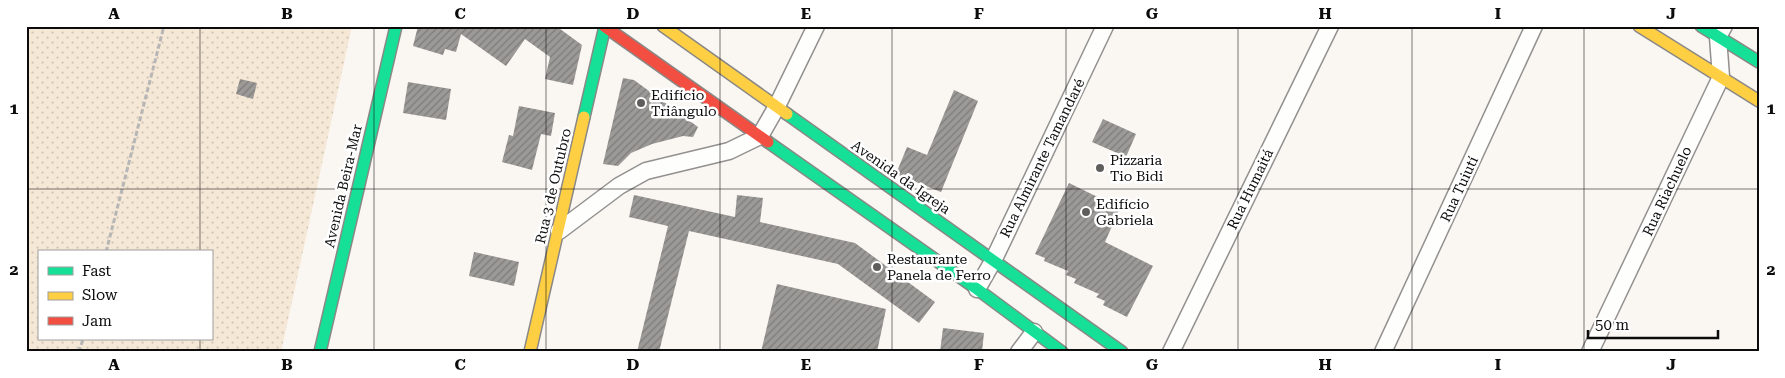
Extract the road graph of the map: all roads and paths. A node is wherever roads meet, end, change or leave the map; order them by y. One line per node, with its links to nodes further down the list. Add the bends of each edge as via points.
1 (164, 26): 18 (path)
2 (396, 26): 22 (main road, Avenida Beira-Mar)
3 (604, 26): 16 (main road); 17 (main road, Rua 3 de Outubro)
4 (663, 26): 15 (main road, Avenida da Igreja)
5 (816, 26): 15 (street)
6 (1105, 26): 19 (street, Rua Almirante Tamandaré)
7 (1330, 26): 27 (street, Rua Humaitá)
8 (1534, 26): 28 (street, Rua Tuiutí)
9 (1638, 26): 13 (main road)
10 (1701, 26): 11 (main road)
11 (1721, 32): 12 (main road); 13 (street, Rua Riachuelo)
12 (1759, 62)
13 (1721, 77): 14 (main road); 29 (street, Rua Riachuelo)
14 (1759, 101)
15 (776, 108): 16 (street); 19 (main road, Avenida da Igreja)
16 (760, 136): 17 (street, via 729,151 646,171 619,186); 20 (main road)
17 (559, 231): 23 (main road, Rua 3 de Outubro)
18 (107, 250)
19 (993, 261): 20 (street, Rua Almirante Tamandaré); 26 (main road, Avenida da Igreja)
20 (977, 289): 21 (main road)
21 (1034, 332): 24 (street); 25 (main road)
22 (320, 352)
23 (530, 352)
24 (1019, 352)
25 (1062, 352)
26 (1122, 352)
27 (1171, 352)
28 (1384, 352)
29 (1590, 352)

